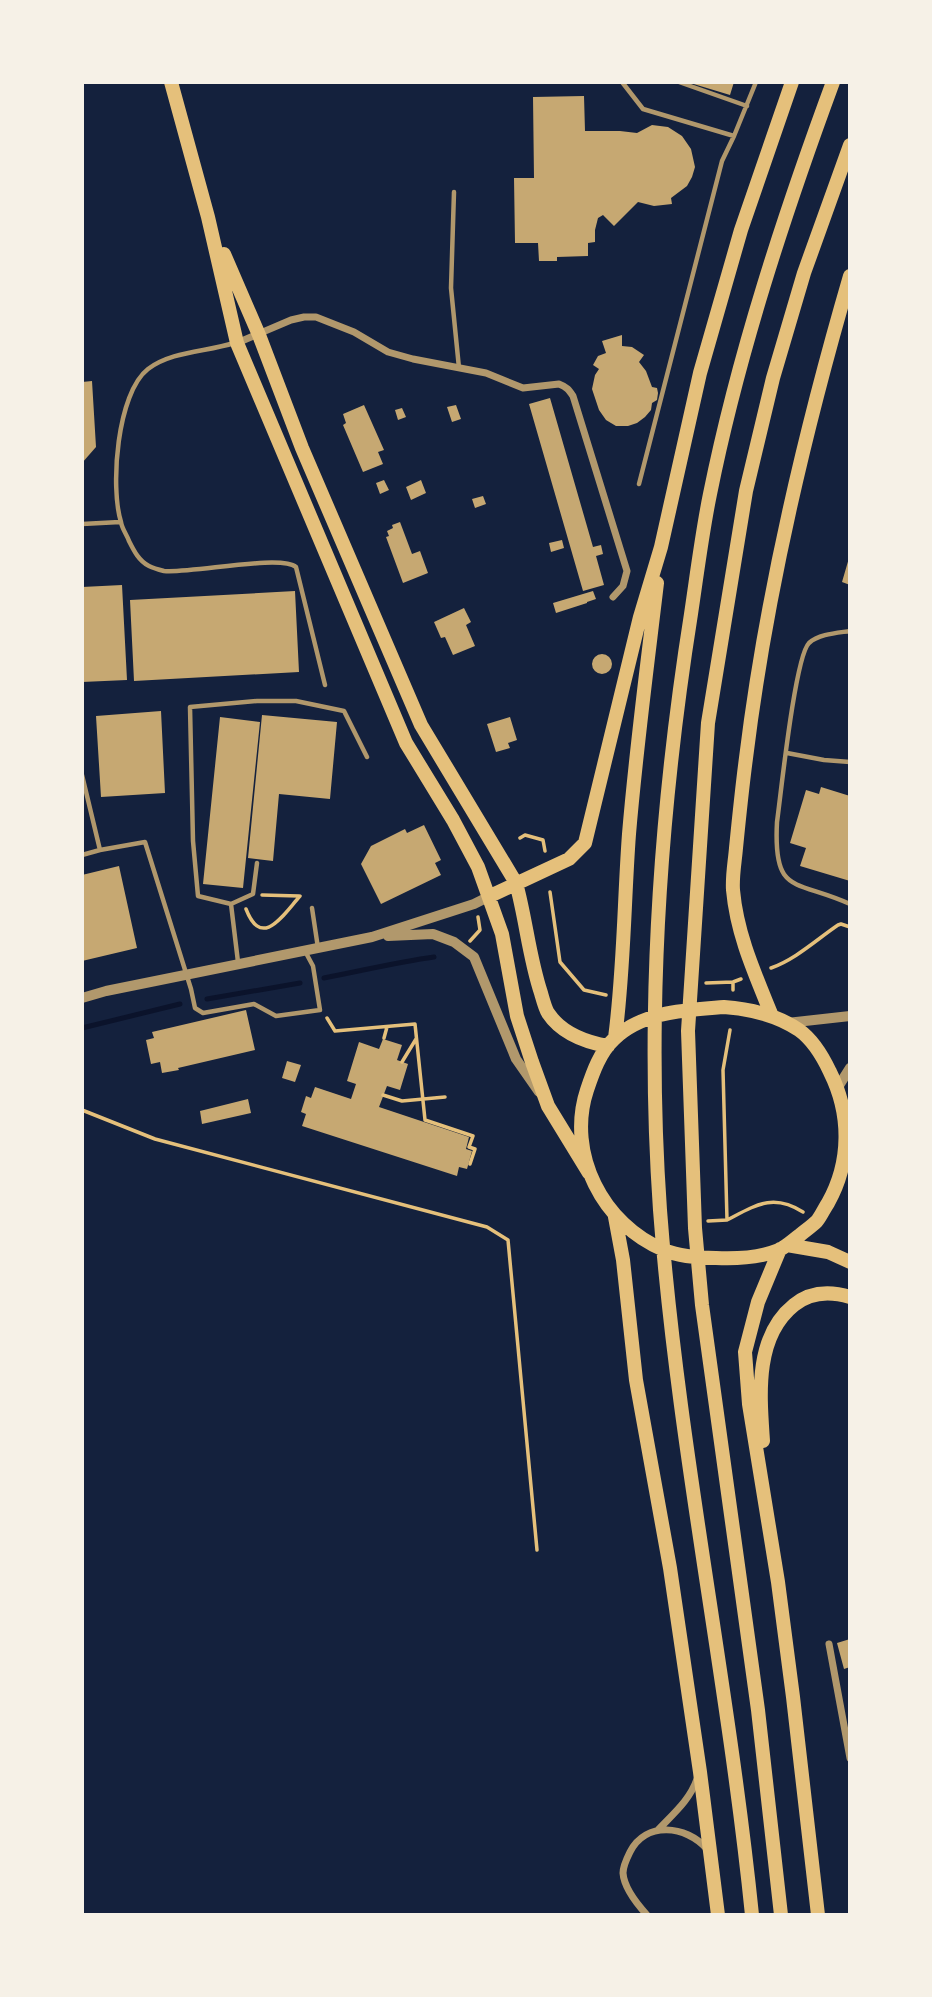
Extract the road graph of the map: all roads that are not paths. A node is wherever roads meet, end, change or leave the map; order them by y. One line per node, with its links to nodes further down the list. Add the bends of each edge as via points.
1 (171, 82): 11 (highway)
2 (622, 82): 8 (lane, via 643,109)
3 (679, 82): 7 (lane)
4 (756, 82): 7 (lane)
5 (793, 82): 19 (highway, via 741,230 704,360)
6 (833, 82): 62 (highway, via 797,180 739,371 709,495 674,720 657,960 656,1116 668,1298)
7 (747, 106): 8 (lane)
8 (734, 136): 16 (lane, via 722,161)
9 (850, 145): 63 (highway, via 804,274 746,491 708,723 688,1031 702,1305 758,1710)
10 (454, 192): 15 (lane, via 451,288)
11 (208, 217): 13 (highway); 14 (highway)
12 (850, 276): 41 (highway, via 772,585 740,803 733,887 739,929)
13 (259, 335): 14 (street); 15 (street, via 292,320 316,317 388,352); 30 (highway, via 302,448 421,725)
14 (237, 342): 17 (lane, via 169,358 146,370 123,417 116,488); 31 (highway, via 406,743 453,820)
15 (459, 368): 20 (street, via 523,388 559,384 570,390 627,571 623,586)
16 (639, 484)
17 (120, 522): 18 (lane); 22 (lane, via 141,561 164,571 292,563)
18 (82, 523)
19 (661, 547): 30 (highway, via 585,843 569,859); 44 (highway, via 629,832 620,996)
20 (613, 597)
21 (850, 631): 23 (lane, via 819,637 806,646)
22 (325, 685)
23 (787, 752): 25 (lane); 33 (lane, via 777,822 780,869 792,882)
24 (367, 757): 32 (lane, via 344,711 296,701 190,707 198,896)
25 (850, 762)
26 (82, 775): 27 (lane)
27 (100, 850): 28 (lane); 39 (lane, via 145,842)
28 (82, 855)
29 (257, 863): 32 (lane, via 253,894)
30 (516, 883): 31 (highway); 44 (highway, via 547,1012 581,1040)
31 (490, 896): 35 (street); 47 (highway, via 517,1016)
32 (231, 904): 38 (lane)
33 (850, 904)
34 (312, 908): 36 (lane)
35 (372, 937): 36 (street); 47 (street, via 433,934 474,957 516,1059)
36 (318, 948): 37 (street)
37 (304, 950): 38 (street); 39 (lane, via 313,966 320,1010 276,1016 254,1004 203,1013 195,1008)
38 (238, 965): 39 (street)
39 (185, 975): 40 (street)
40 (82, 998)
41 (772, 1016): 43 (highway); 44 (highway, via 724,1007 674,1011 652,1018)
42 (850, 1016): 43 (street)
43 (787, 1023): 46 (highway, via 802,1032 822,1056)
44 (612, 1042): 49 (highway, via 594,1069 583,1100 580,1131)
45 (850, 1068): 46 (street)
46 (838, 1087): 48 (highway)
47 (548, 1106): 49 (highway)
48 (848, 1153): 51 (highway, via 837,1187 816,1222)
49 (589, 1172): 50 (highway)
50 (615, 1217): 51 (highway, via 650,1243 687,1256 756,1257); 57 (highway, via 636,1380)
51 (784, 1247): 52 (highway, via 828,1252); 54 (highway, via 758,1302 745,1352)
52 (850, 1262)
53 (850, 1297): 54 (highway, via 821,1293 799,1301 775,1324 766,1351 761,1411)
54 (778, 1582): 64 (highway)
55 (829, 1644): 56 (street)
56 (850, 1758)
57 (700, 1772): 58 (street, via 686,1800); 59 (highway)
58 (658, 1831): 59 (street, via 686,1833); 60 (street, via 634,1844 623,1874)
59 (709, 1853): 61 (highway)
60 (647, 1915)
61 (718, 1915)
62 (752, 1915)
63 (781, 1915)
64 (818, 1915)

